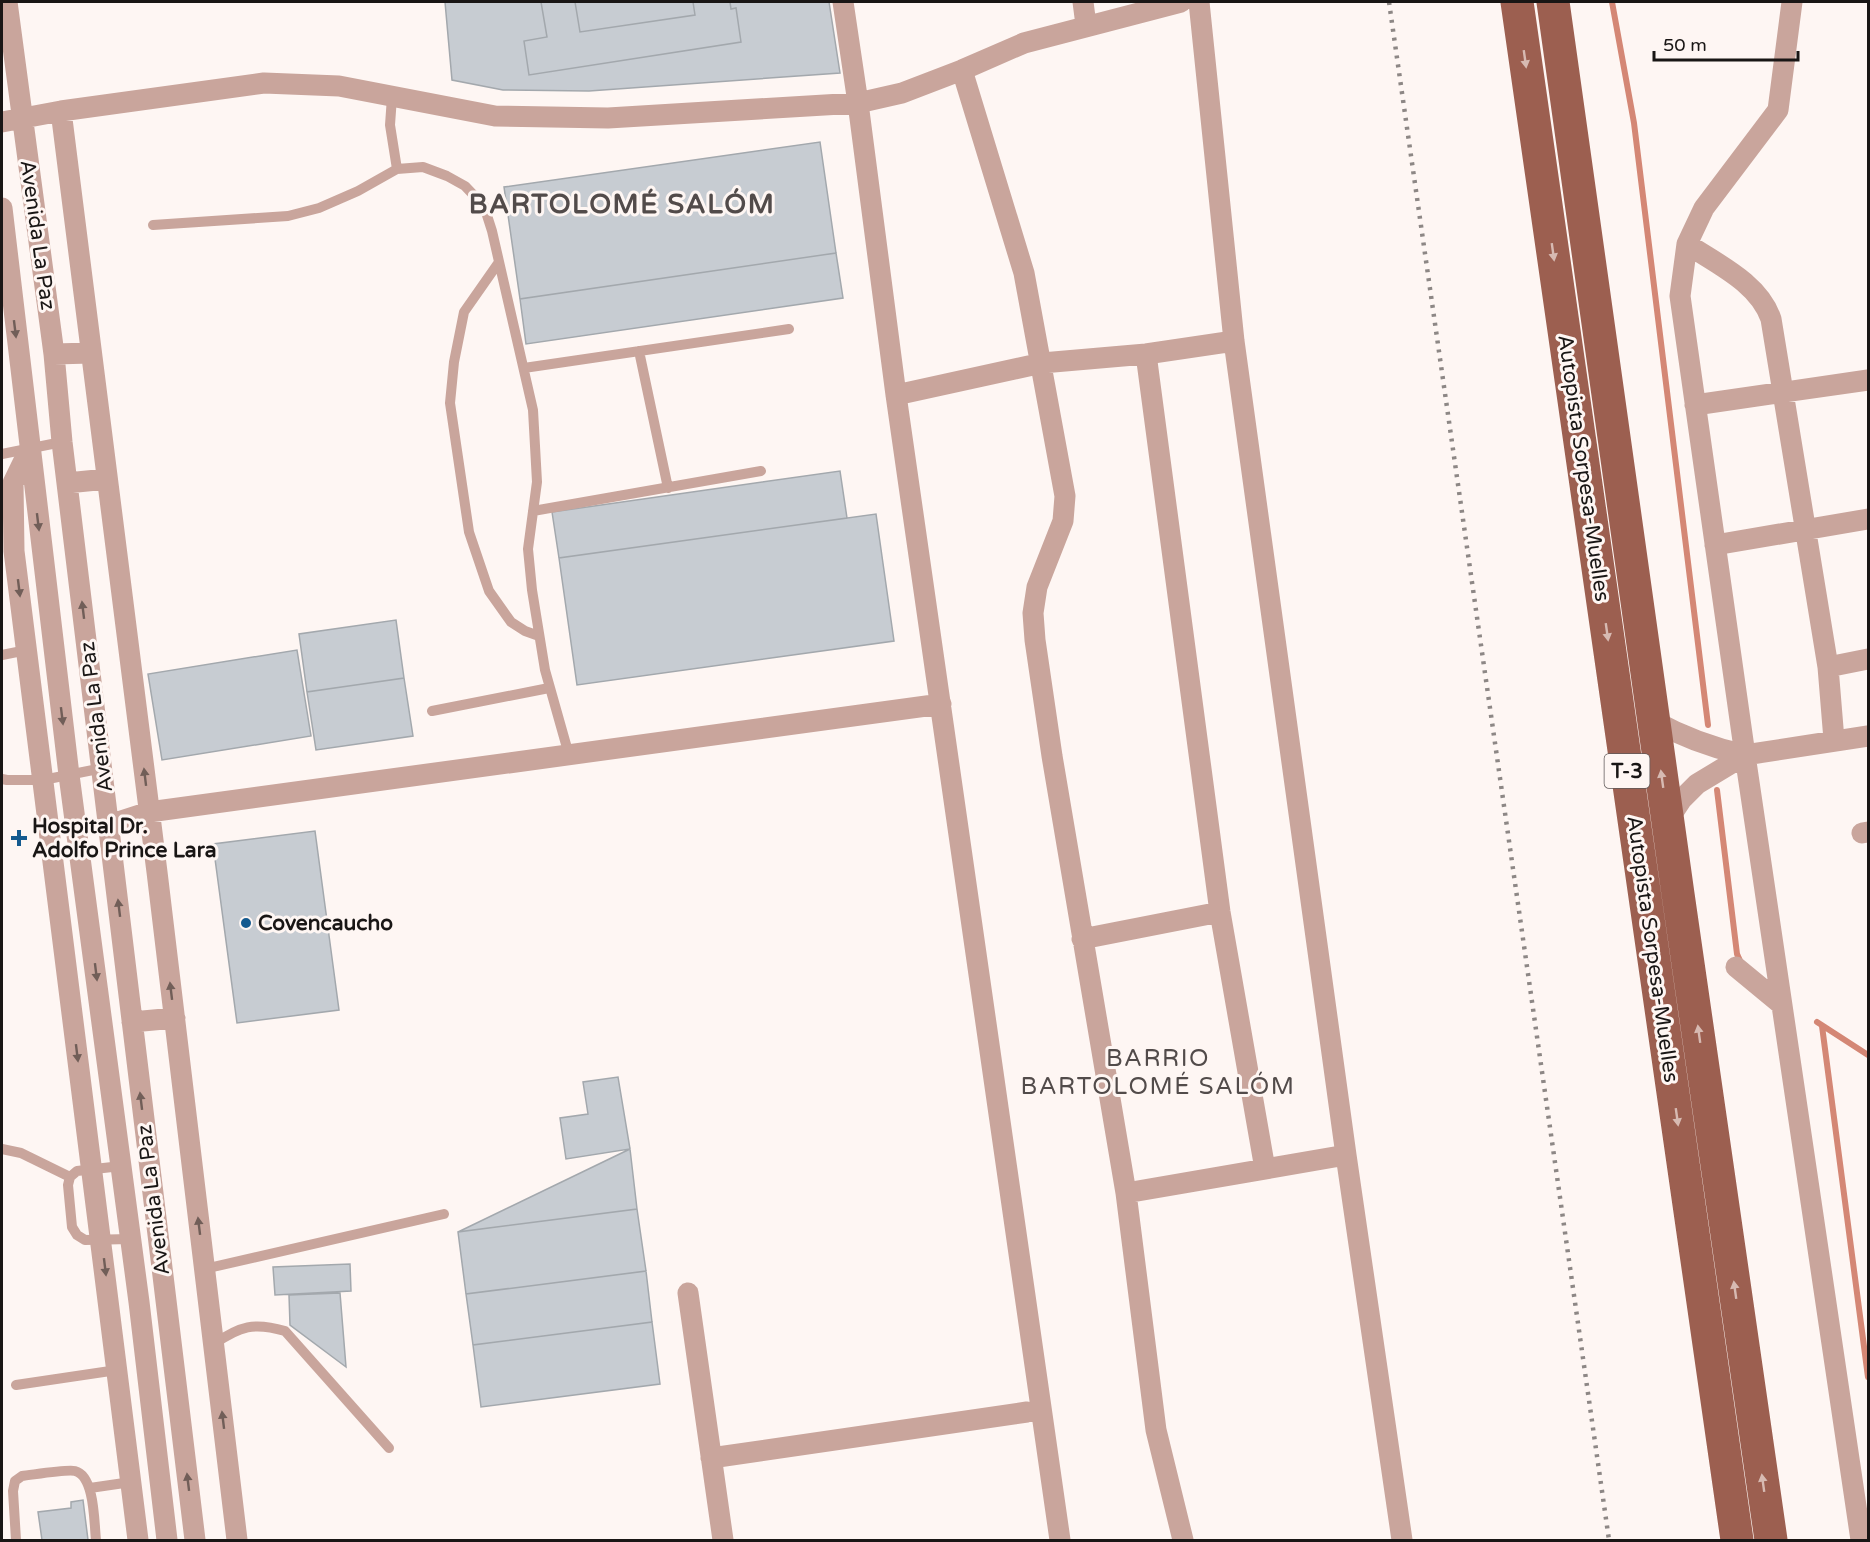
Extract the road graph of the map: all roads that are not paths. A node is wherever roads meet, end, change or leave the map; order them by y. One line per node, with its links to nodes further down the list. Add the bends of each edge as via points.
1 (6, 2): 14 (street, Avenida La Paz)
2 (843, 2): 12 (street)
3 (1083, 2): 9 (street)
4 (1181, 2): 9 (street)
5 (1199, 2): 21 (street)
6 (1553, 2): 52 (main road, Autopista Sorpesa-Muelles / T-3)
7 (1792, 2): 18 (street, via 1778,110 1704,208)
8 (1516, 3): 100 (main road, Autopista Sorpesa-Muelles / T-3, one-way to 100)
9 (1086, 25): 10 (street, via 1024,43)
10 (962, 70): 12 (street, via 902,93); 26 (street, via 1024,273)
11 (392, 97): 12 (street, via 495,116 608,118); 13 (street, via 339,86 264,83); 15 (lane, via 390,125)
12 (858, 103): 30 (street)
13 (61, 111): 14 (street); 23 (street)
14 (12, 120): 24 (street, Avenida La Paz)
15 (397, 169): 17 (lane, via 319,208 288,216); 19 (lane, via 423,167 465,186 484,206)
16 (2, 208): 33 (street, Avenida La Paz, one-way to 33)
17 (153, 225)
18 (1687, 244): 29 (street, via 1738,278 1767,307); 31 (street, via 1680,296)
19 (499, 262): 27 (lane); 44 (lane, via 464,312 450,403 469,532 489,591 511,622)
20 (789, 329): 22 (lane)
21 (1234, 341): 25 (street); 71 (street)
22 (639, 351): 27 (lane); 38 (lane)
23 (91, 353): 24 (street); 36 (street)
24 (54, 354): 32 (street, Avenida La Paz)
25 (1146, 354): 26 (street); 64 (street)
26 (1042, 363): 30 (street); 65 (street, via 1065,496 1063,521 1037,587 1033,613)
27 (524, 368): 39 (lane, via 533,410 537,482)
28 (1869, 380): 29 (street)
29 (1783, 393): 31 (street); 41 (street)
30 (896, 395): 50 (street)
31 (1695, 405): 42 (street)
32 (62, 442): 33 (lane); 37 (street, Avenida La Paz)
33 (29, 450): 34 (lane); 43 (street, via 13,483); 58 (street, Avenida La Paz, one-way to 58)
34 (2, 454)
35 (760, 471): 38 (lane)
36 (107, 479): 37 (street); 61 (street, one-way to 36)
37 (67, 483): 57 (street, Avenida La Paz, one-way to 37)
38 (668, 488): 39 (lane)
39 (532, 512): 44 (lane, via 528,549)
40 (1869, 519): 41 (street)
41 (1806, 531): 42 (street); 48 (street)
42 (1715, 545): 56 (street)
43 (8, 555): 45 (street, one-way to 45)
44 (539, 636): 49 (lane)
45 (27, 650): 46 (lane); 60 (street)
46 (2, 655)
47 (1869, 659): 48 (street)
48 (1828, 667): 54 (street)
49 (549, 688): 51 (lane); 55 (lane)
50 (941, 704): 55 (street); 97 (street)
51 (432, 711)
52 (1654, 721): 56 (street, T-3, via 1720,750); 62 (main road, Autopista Sorpesa-Muelles / T-3, one-way to 52)
53 (1869, 736): 54 (street)
54 (1834, 740): 56 (street)
55 (568, 755): 61 (street)
56 (1745, 755): 62 (street, via 1697,784); 67 (street)
57 (103, 768): 58 (lane); 63 (street, Avenida La Paz)
58 (69, 775): 60 (lane); 72 (street, Avenida La Paz, one-way to 72)
59 (2, 778): 60 (lane)
60 (43, 780): 73 (street, one-way to 73)
61 (149, 812): 63 (street); 68 (street, one-way to 61)
62 (1668, 820): 101 (main road, Autopista Sorpesa-Muelles / T-3, one-way to 62)
63 (109, 825): 69 (street, Avenida La Paz, one-way to 63)
64 (1220, 912): 65 (street); 74 (street)
65 (1082, 939): 76 (street)
66 (1736, 967): 67 (street)
67 (1782, 1005): 102 (street)
68 (175, 1018): 69 (street); 80 (street, one-way to 68)
69 (132, 1022): 94 (street, Avenida La Paz, one-way to 69)
70 (2, 1149): 75 (lane, via 21,1153)
71 (1346, 1155): 74 (street); 99 (street)
72 (121, 1166): 73 (lane); 78 (street, Avenida La Paz)
73 (92, 1169): 75 (lane, via 77,1171); 79 (street)
74 (1265, 1169): 76 (street)
75 (70, 1177): 79 (lane, via 72,1227 85,1240)
76 (1126, 1193): 98 (street, via 1156,1430)
77 (444, 1214): 80 (lane)
78 (130, 1239): 79 (lane); 93 (street, Avenida La Paz)
79 (101, 1241): 83 (street, one-way to 83)
80 (204, 1269): 82 (street)
81 (687, 1293): 87 (street)
82 (213, 1344): 86 (lane, via 248,1326 285,1331); 95 (street, one-way to 82)
83 (117, 1370): 84 (lane); 88 (street)
84 (16, 1385)
85 (1027, 1412): 87 (street)
86 (389, 1448)
87 (711, 1458): 96 (street)
88 (131, 1482): 89 (lane); 92 (street)
89 (90, 1488): 90 (lane, via 85,1478 74,1471 22,1476 15,1481 13,1491); 91 (lane)
90 (16, 1540)
91 (96, 1540)
92 (138, 1540)
93 (167, 1540)
94 (195, 1540)
95 (237, 1540)
96 (723, 1540)
97 (1060, 1540)
98 (1182, 1540)
99 (1402, 1540)
100 (1737, 1540)
101 (1771, 1540)
102 (1861, 1540)

